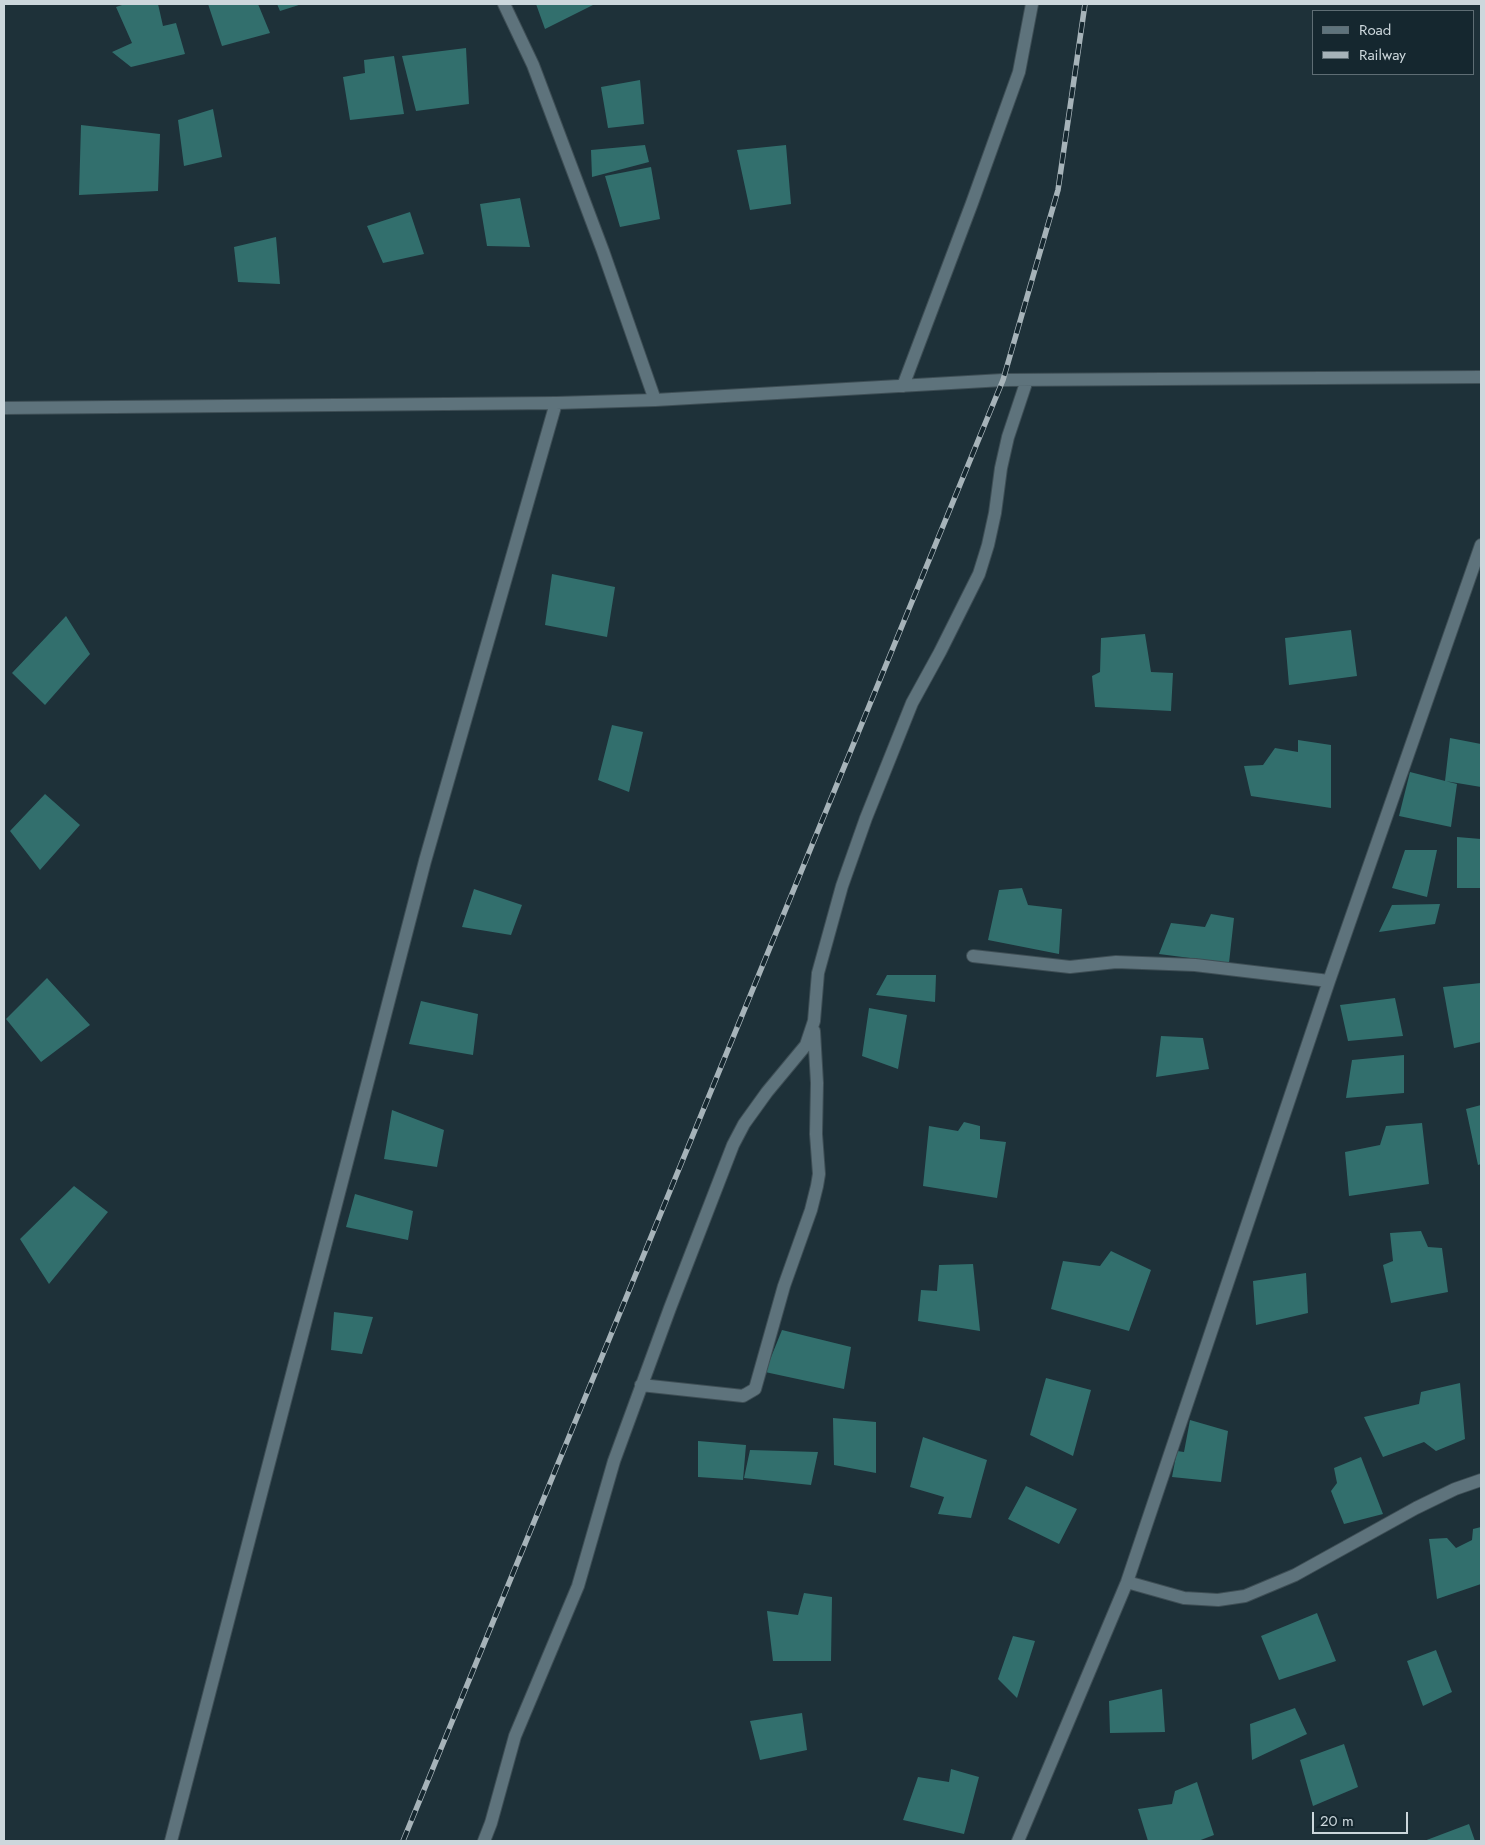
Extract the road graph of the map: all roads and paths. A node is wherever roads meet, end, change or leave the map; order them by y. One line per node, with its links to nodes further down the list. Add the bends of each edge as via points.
1 (504, 4): 6 (street, via 533,65)
2 (1032, 4): 5 (street, via 1019,72)
3 (1481, 376): 4 (street)
4 (1028, 380): 5 (street); 12 (street, via 1008,437 995,513 979,574 912,703 842,886 818,973)
5 (903, 386): 6 (street)
6 (655, 400): 7 (street)
7 (556, 404): 8 (street); 16 (street, via 425,861)
8 (4, 408)
9 (1481, 545): 11 (street)
10 (973, 956): 11 (street, via 1070,967 1116,962 1195,965)
11 (1329, 981): 15 (street)
12 (814, 1022): 13 (street, via 806,1045 761,1100 733,1145); 13 (street, via 819,1174 811,1210 784,1286 755,1389 743,1396)
13 (642, 1385): 17 (street, via 614,1461 578,1586 515,1736)
14 (1481, 1480): 15 (street, via 1416,1508 1295,1575 1244,1596 1218,1600 1184,1598)
15 (1127, 1582): 18 (street)
16 (171, 1841)
17 (484, 1841)
18 (1018, 1841)

